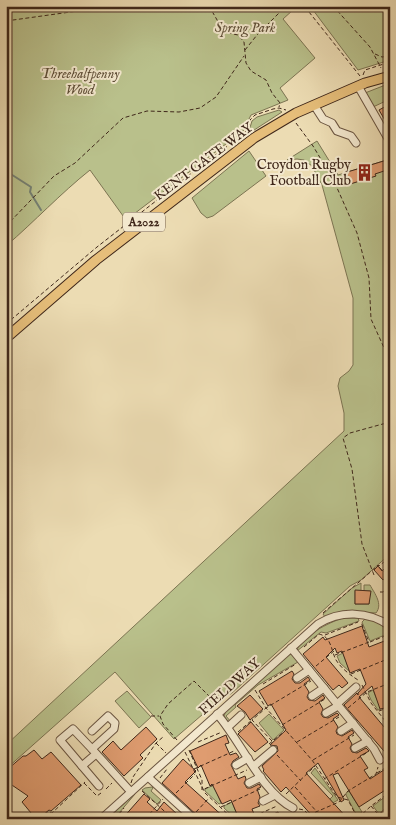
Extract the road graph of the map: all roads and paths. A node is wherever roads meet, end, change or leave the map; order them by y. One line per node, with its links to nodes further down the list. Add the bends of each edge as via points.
1 (98, 6): 6 (path)
2 (209, 6): 7 (path, via 220,25 244,42)
3 (286, 6): 7 (path)
4 (333, 6): 8 (path)
5 (309, 12): 13 (path)
6 (6, 21)
7 (245, 50): 9 (path)
8 (374, 54): 10 (path); 11 (path)
9 (244, 56): 15 (path, via 251,71 266,80 280,103); 19 (path, via 216,97 200,108 178,112 148,111 123,118 75,163 54,176)
10 (390, 56)
11 (381, 68)
12 (390, 76): 13 (main road, KENT GATE WAY / A2022)
13 (362, 85): 14 (main road, KENT GATE WAY / A2022); 17 (street)
14 (314, 105): 16 (main road, KENT GATE WAY / A2022); 18 (street, via 336,131 351,136)
15 (279, 108)
16 (291, 116): 20 (main road, KENT GATE WAY / A2022, via 254,138 96,260); 21 (path, via 334,181 357,233 369,278 371,319)
17 (390, 142)
18 (356, 143)
19 (6, 226)
20 (6, 338)
21 (390, 361)
22 (390, 422): 25 (path, via 343,438 352,469 362,544)
23 (390, 557): 24 (path)
24 (379, 566): 25 (path); 27 (path)
25 (371, 571): 26 (path); 30 (path)
26 (374, 575)
27 (390, 578)
28 (390, 587): 29 (path)
29 (380, 592)
30 (319, 617)
31 (390, 626): 35 (street, FIELDWAY, via 365,615 340,615 318,624)
32 (390, 634): 34 (path)
33 (324, 635): 34 (path, via 361,621); 35 (path, via 320,634); 36 (path)
34 (369, 642): 37 (path)
35 (293, 651): 39 (street); 57 (street, FIELDWAY)
36 (335, 651): 37 (path); 40 (path)
37 (335, 655): 41 (path)
38 (390, 658): 41 (path)
39 (301, 660): 40 (street); 46 (path)
40 (309, 670): 42 (street); 43 (street)
41 (350, 675): 50 (path)
42 (297, 678)
43 (316, 678): 48 (street); 54 (path)
44 (194, 681): 57 (path)
45 (390, 683): 50 (path)
46 (261, 685)
47 (257, 688): 54 (path, via 254,690)
48 (324, 688): 51 (street); 52 (street)
49 (356, 688): 55 (street)
50 (367, 692): 55 (path); 56 (path)
51 (312, 696)
52 (330, 696): 55 (street); 64 (path)
53 (390, 707): 56 (path)
54 (266, 708): 62 (path); 64 (path)
55 (341, 709): 58 (street); 63 (street); 77 (path)
56 (378, 711): 65 (path)
57 (220, 712): 66 (street); 102 (street, FIELDWAY)
58 (326, 713)
59 (151, 716): 60 (path)
60 (160, 716)
61 (244, 716): 62 (path); 66 (street)
62 (251, 721): 71 (path); 73 (path)
63 (353, 723): 69 (street); 70 (street)
64 (281, 725): 67 (path)
65 (390, 727)
66 (228, 728): 71 (street); 75 (path)
67 (285, 730): 73 (path); 77 (path)
68 (92, 731): 84 (street, via 108,716 115,723 114,729)
69 (341, 731)
70 (360, 731): 74 (street); 86 (path)
71 (234, 736): 78 (street)
72 (163, 737): 76 (path)
73 (272, 741): 82 (path, via 268,745)
74 (368, 741): 79 (street); 80 (street)
75 (198, 742)
76 (156, 743): 81 (path); 92 (path)
77 (297, 743): 86 (path)
78 (241, 747): 85 (street); 94 (path)
79 (355, 748)
80 (374, 749): 87 (street); 104 (path)
81 (164, 750)
82 (273, 750): 93 (street); 105 (path)
83 (184, 751): 94 (path, via 188,747)
84 (94, 752): 91 (street); 91 (street, via 74,728 60,740); 110 (street)
85 (248, 758): 88 (street); 93 (street)
86 (312, 760): 89 (path)
87 (380, 760): 100 (path)
88 (236, 765)
89 (316, 765): 104 (path); 105 (path)
90 (390, 765): 100 (path)
91 (82, 766): 101 (street)
92 (140, 766): 95 (path); 110 (path)
93 (254, 766): 94 (path, via 202,790 203,782); 103 (street)
94 (197, 768): 96 (path)
95 (143, 769)
96 (193, 769)
97 (9, 772): 98 (path)
98 (6, 774)
99 (195, 774): 114 (path)
100 (376, 774): 116 (path)
101 (91, 776): 108 (street); 130 (path)
102 (148, 777): 110 (street, FIELDWAY); 114 (street)
103 (261, 777): 106 (street); 107 (street)
104 (324, 779): 116 (path, via 337,797)
105 (301, 781): 109 (path)
106 (249, 783)
107 (267, 785): 113 (street); 122 (path)
108 (100, 786)
109 (295, 787): 117 (path); 125 (path)
110 (131, 788): 131 (street, FIELDWAY)
111 (141, 790): 119 (path)
112 (390, 792): 121 (path)
113 (275, 795): 117 (street); 118 (street)
114 (170, 797): 119 (path); 128 (street)
115 (209, 798): 128 (path)
116 (342, 798): 125 (path); 136 (path, via 348,800)
117 (283, 799): 123 (street); 134 (path)
118 (263, 801)
119 (158, 805): 132 (path); 133 (path)
120 (390, 805): 127 (path)
121 (370, 806): 127 (path); 136 (path)
122 (220, 807)
123 (292, 808): 126 (path, via 304,810)
124 (6, 812): 129 (path)
125 (317, 812): 126 (path)
126 (309, 815): 135 (path)
127 (378, 815): 137 (path)
128 (193, 818)
129 (11, 819)
130 (40, 819)
131 (101, 819)
132 (145, 819)
133 (173, 819)
134 (248, 819)
135 (301, 819)
136 (358, 819)
137 (382, 819)

